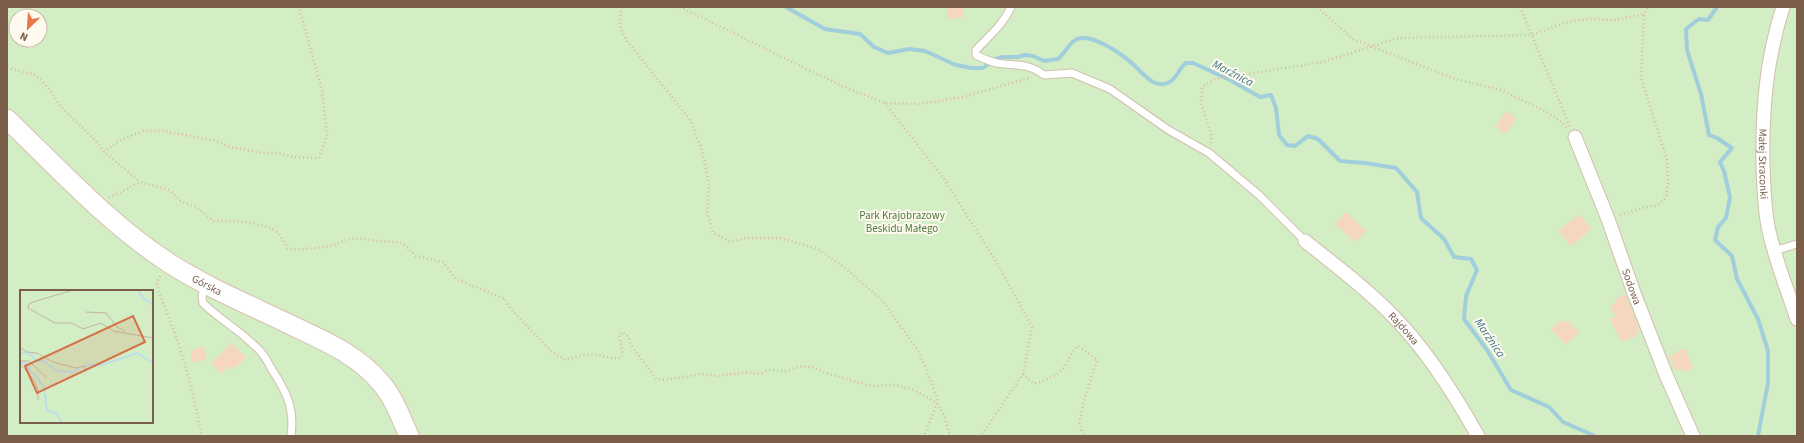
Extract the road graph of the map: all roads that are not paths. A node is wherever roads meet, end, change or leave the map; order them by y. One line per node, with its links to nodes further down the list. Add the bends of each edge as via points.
1 (1011, 7): 5 (lane, via 1002,23 976,50 976,55 1003,64 1022,65 1044,75 1072,73 1110,89 1166,129 1209,153 1259,196)
2 (1783, 7): 7 (street, Małej Straconki, via 1769,60 1764,97 1764,197)
3 (7, 119): 8 (street, Górska, via 94,204 170,263)
4 (1574, 137): 13 (street, Sodowa, via 1608,218 1634,294)
5 (1305, 241): 12 (street, Rajdowa, via 1363,288 1398,322 1429,361)
6 (1797, 244): 7 (lane)
7 (1774, 251): 9 (street, Małej Straconki)
8 (205, 283): 10 (lane, via 203,303 256,346 280,382 292,411); 11 (street, Górska, via 326,341 353,357 382,384 397,408)
9 (1797, 319)
10 (291, 436)
11 (409, 436)
12 (1478, 436)
13 (1693, 436)

